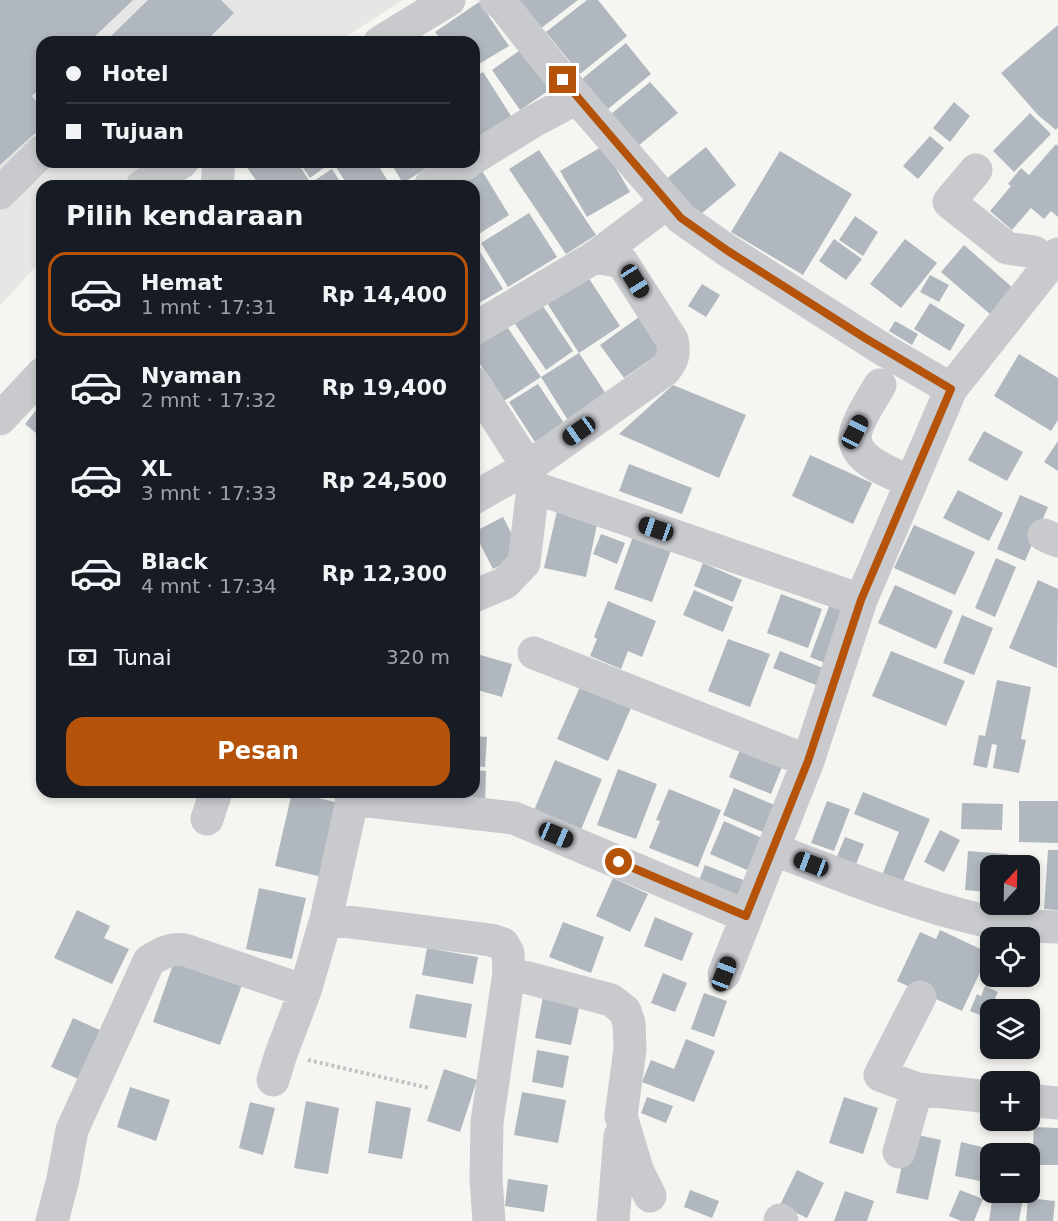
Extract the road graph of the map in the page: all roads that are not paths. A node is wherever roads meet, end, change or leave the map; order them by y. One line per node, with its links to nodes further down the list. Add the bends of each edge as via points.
1 (449, 0): 3 (street)
2 (496, 0): 4 (street)
3 (390, 36)
4 (577, 98): 5 (street); 13 (street)
5 (480, 154)
6 (36, 157): 12 (street)
7 (172, 168): 10 (street)
8 (458, 168): 11 (street)
9 (976, 170): 15 (street, via 949,202 1006,248)
10 (152, 180)
11 (440, 180)
12 (0, 193)
13 (667, 203): 14 (street); 19 (street, via 681,218 728,251)
14 (595, 257): 16 (street); 22 (street, via 622,262 672,340 673,360)
15 (1054, 259): 19 (street)
16 (480, 324)
17 (36, 380): 21 (street)
18 (880, 385): 23 (street, via 855,432 858,450)
19 (951, 389): 23 (street)
20 (480, 393): 22 (street)
21 (0, 419)
22 (530, 477): 24 (street); 25 (street, via 525,563 505,583); 26 (street)
23 (910, 481): 26 (street)
24 (480, 496)
25 (480, 594)
26 (861, 600): 28 (street)
27 (534, 653): 28 (street)
28 (808, 761): 31 (street)
29 (352, 798): 33 (street)
30 (374, 798): 32 (street, via 514,818)
31 (773, 849): 32 (street); 34 (street, via 848,879 939,908 988,921)
32 (746, 916): 36 (street)
33 (326, 919): 35 (street, via 491,940 503,944 508,952); 37 (street)
34 (1058, 927)
35 (509, 973): 44 (street, via 611,1000 625,1011 630,1049); 48 (street, via 487,1122)
36 (724, 974)
37 (305, 991): 39 (street); 47 (street, via 185,950 162,952 149,961 72,1130)
38 (920, 997): 40 (street, via 880,1075)
39 (277, 1067)
40 (917, 1089): 41 (street); 45 (street)
41 (980, 1096)
42 (1040, 1101): 43 (street)
43 (1058, 1102)
44 (621, 1116): 46 (street, via 638,1172); 49 (street)
45 (899, 1152)
46 (650, 1196)
47 (52, 1221)
48 (489, 1221)
49 (613, 1221)

